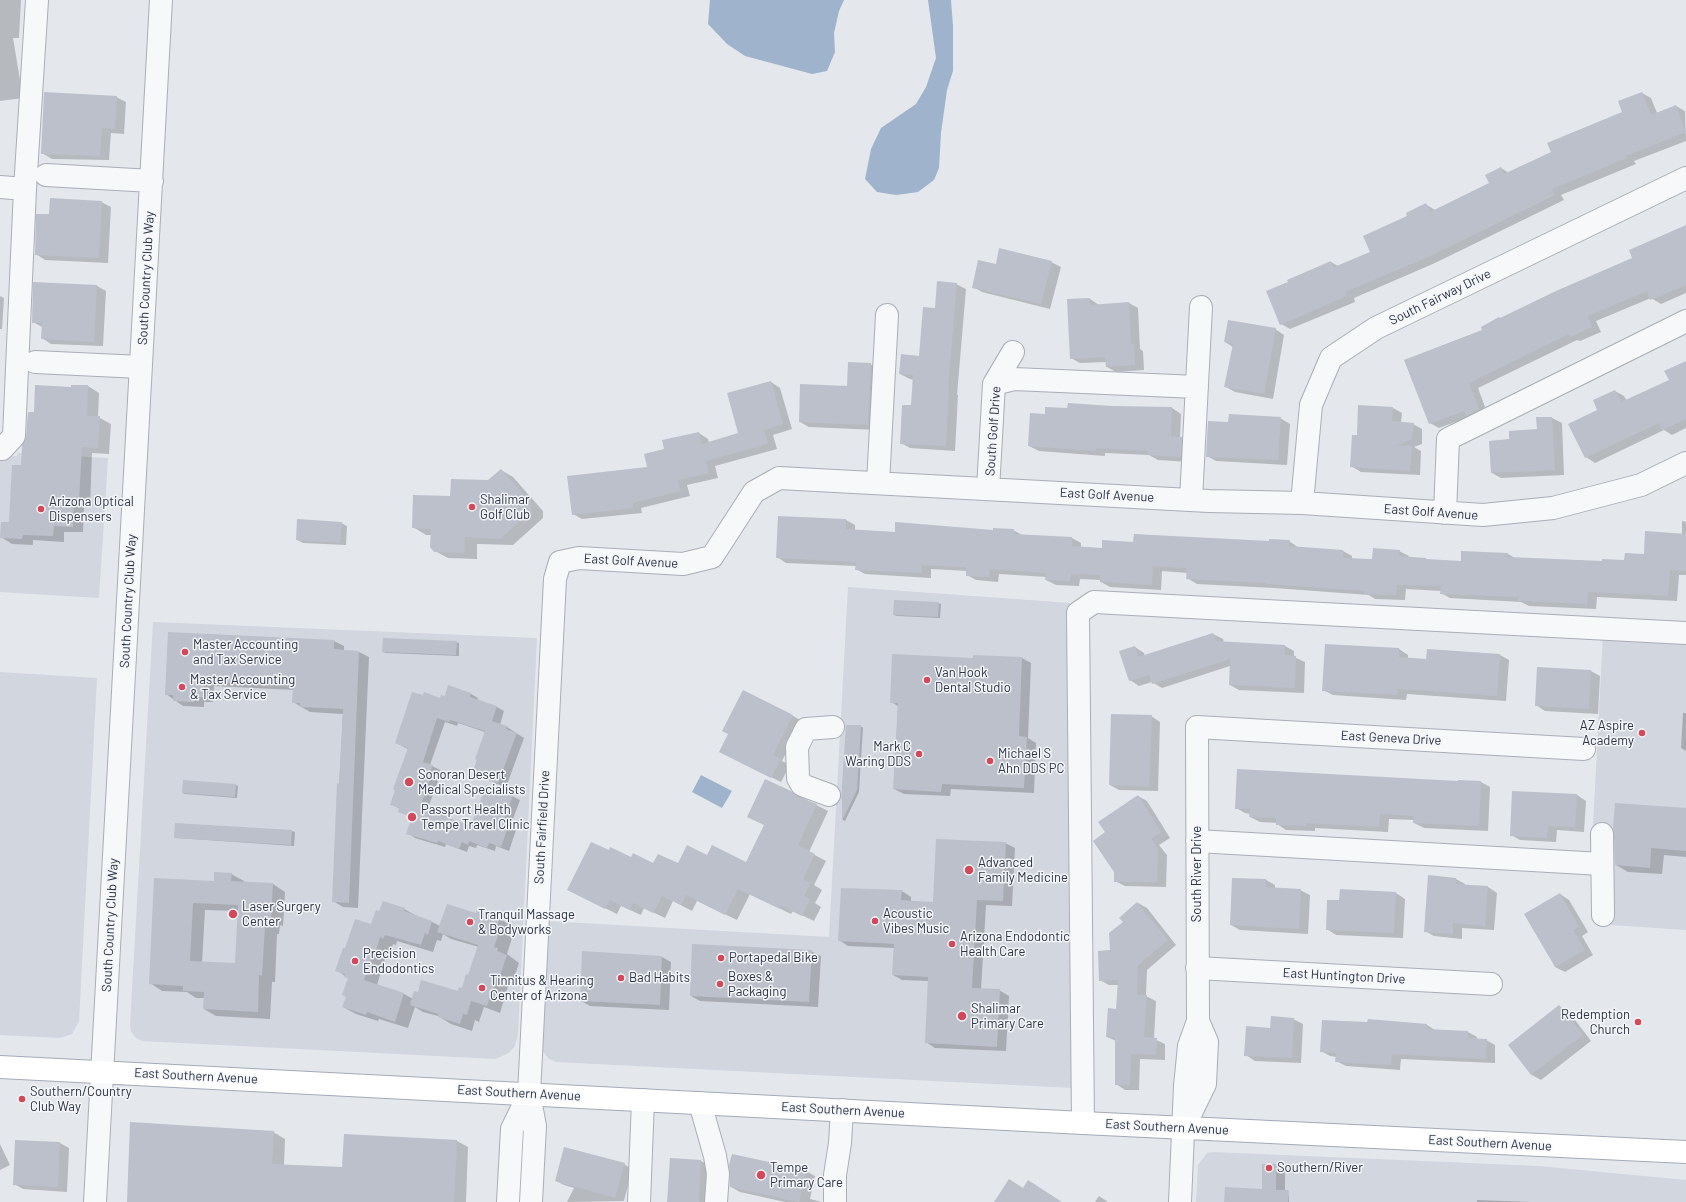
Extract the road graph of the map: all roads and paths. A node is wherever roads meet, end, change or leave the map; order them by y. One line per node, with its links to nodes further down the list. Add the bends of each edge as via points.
1 (37, 0): 7 (street)
2 (161, 0): 5 (street, South Country Club Way)
3 (46, 175): 5 (street)
4 (1686, 178): 21 (street, South Fairway Drive, via 1376,328 1331,358 1311,405)
5 (152, 181): 13 (street, South Country Club Way)
6 (0, 187): 7 (street)
7 (26, 189): 16 (street, via 14,436)
8 (1201, 307): 15 (street)
9 (887, 315): 18 (street)
10 (1686, 321): 22 (street, via 1448,439)
11 (1013, 352): 14 (street, South Golf Drive)
12 (35, 362): 13 (street)
13 (141, 367): 36 (street, South Country Club Way)
14 (994, 384): 15 (street, via 1014,379); 19 (street, South Golf Drive)
15 (1197, 387): 20 (street)
16 (0, 449)
17 (1686, 463): 22 (street, East Golf Avenue, via 1641,485 1553,508 1483,515)
18 (878, 483): 19 (street, East Golf Avenue); 23 (street, East Golf Avenue, via 779,478 754,492 712,557 683,564 579,558)
19 (988, 489): 20 (street, East Golf Avenue)
20 (1191, 500): 21 (street, East Golf Avenue)
21 (1302, 503): 22 (street, East Golf Avenue)
22 (1445, 512)
23 (560, 562): 37 (street, South Fairfield Drive, via 554,587)
24 (1686, 633): 41 (street, via 1094,602 1078,613)
25 (1197, 726): 27 (street, East Geneva Drive); 30 (street, South River Drive)
26 (833, 727): 28 (street, via 806,729 797,747 798,778 802,785)
27 (1584, 749)
28 (829, 795)
29 (1602, 834): 31 (street)
30 (1197, 841): 31 (street); 33 (street, South River Drive)
31 (1602, 864): 32 (street)
32 (1603, 915)
33 (1197, 968): 34 (street, East Huntington Drive); 42 (street, South River Drive, via 1198,1021 1189,1046)
34 (1491, 984)
35 (0, 1067): 36 (main road, East Southern Avenue)
36 (102, 1071): 37 (main road, East Southern Avenue); 44 (street, South Country Club Way)
37 (529, 1094): 38 (main road, East Southern Avenue); 45 (street, South Fairfield Drive, via 512,1129); 46 (street, South Fairfield Drive, via 535,1126)
38 (643, 1100): 39 (main road, East Southern Avenue); 47 (street)
39 (700, 1103): 40 (main road, East Southern Avenue); 48 (street, via 718,1174)
40 (842, 1110): 41 (main road, East Southern Avenue); 49 (street, via 835,1175)
41 (1083, 1123): 42 (main road, East Southern Avenue)
42 (1184, 1127): 43 (main road, East Southern Avenue); 50 (street, South River Drive)
43 (1686, 1152)
44 (95, 1202)
45 (508, 1202)
46 (531, 1202)
47 (639, 1202)
48 (716, 1202)
49 (835, 1202)
50 (1180, 1202)

